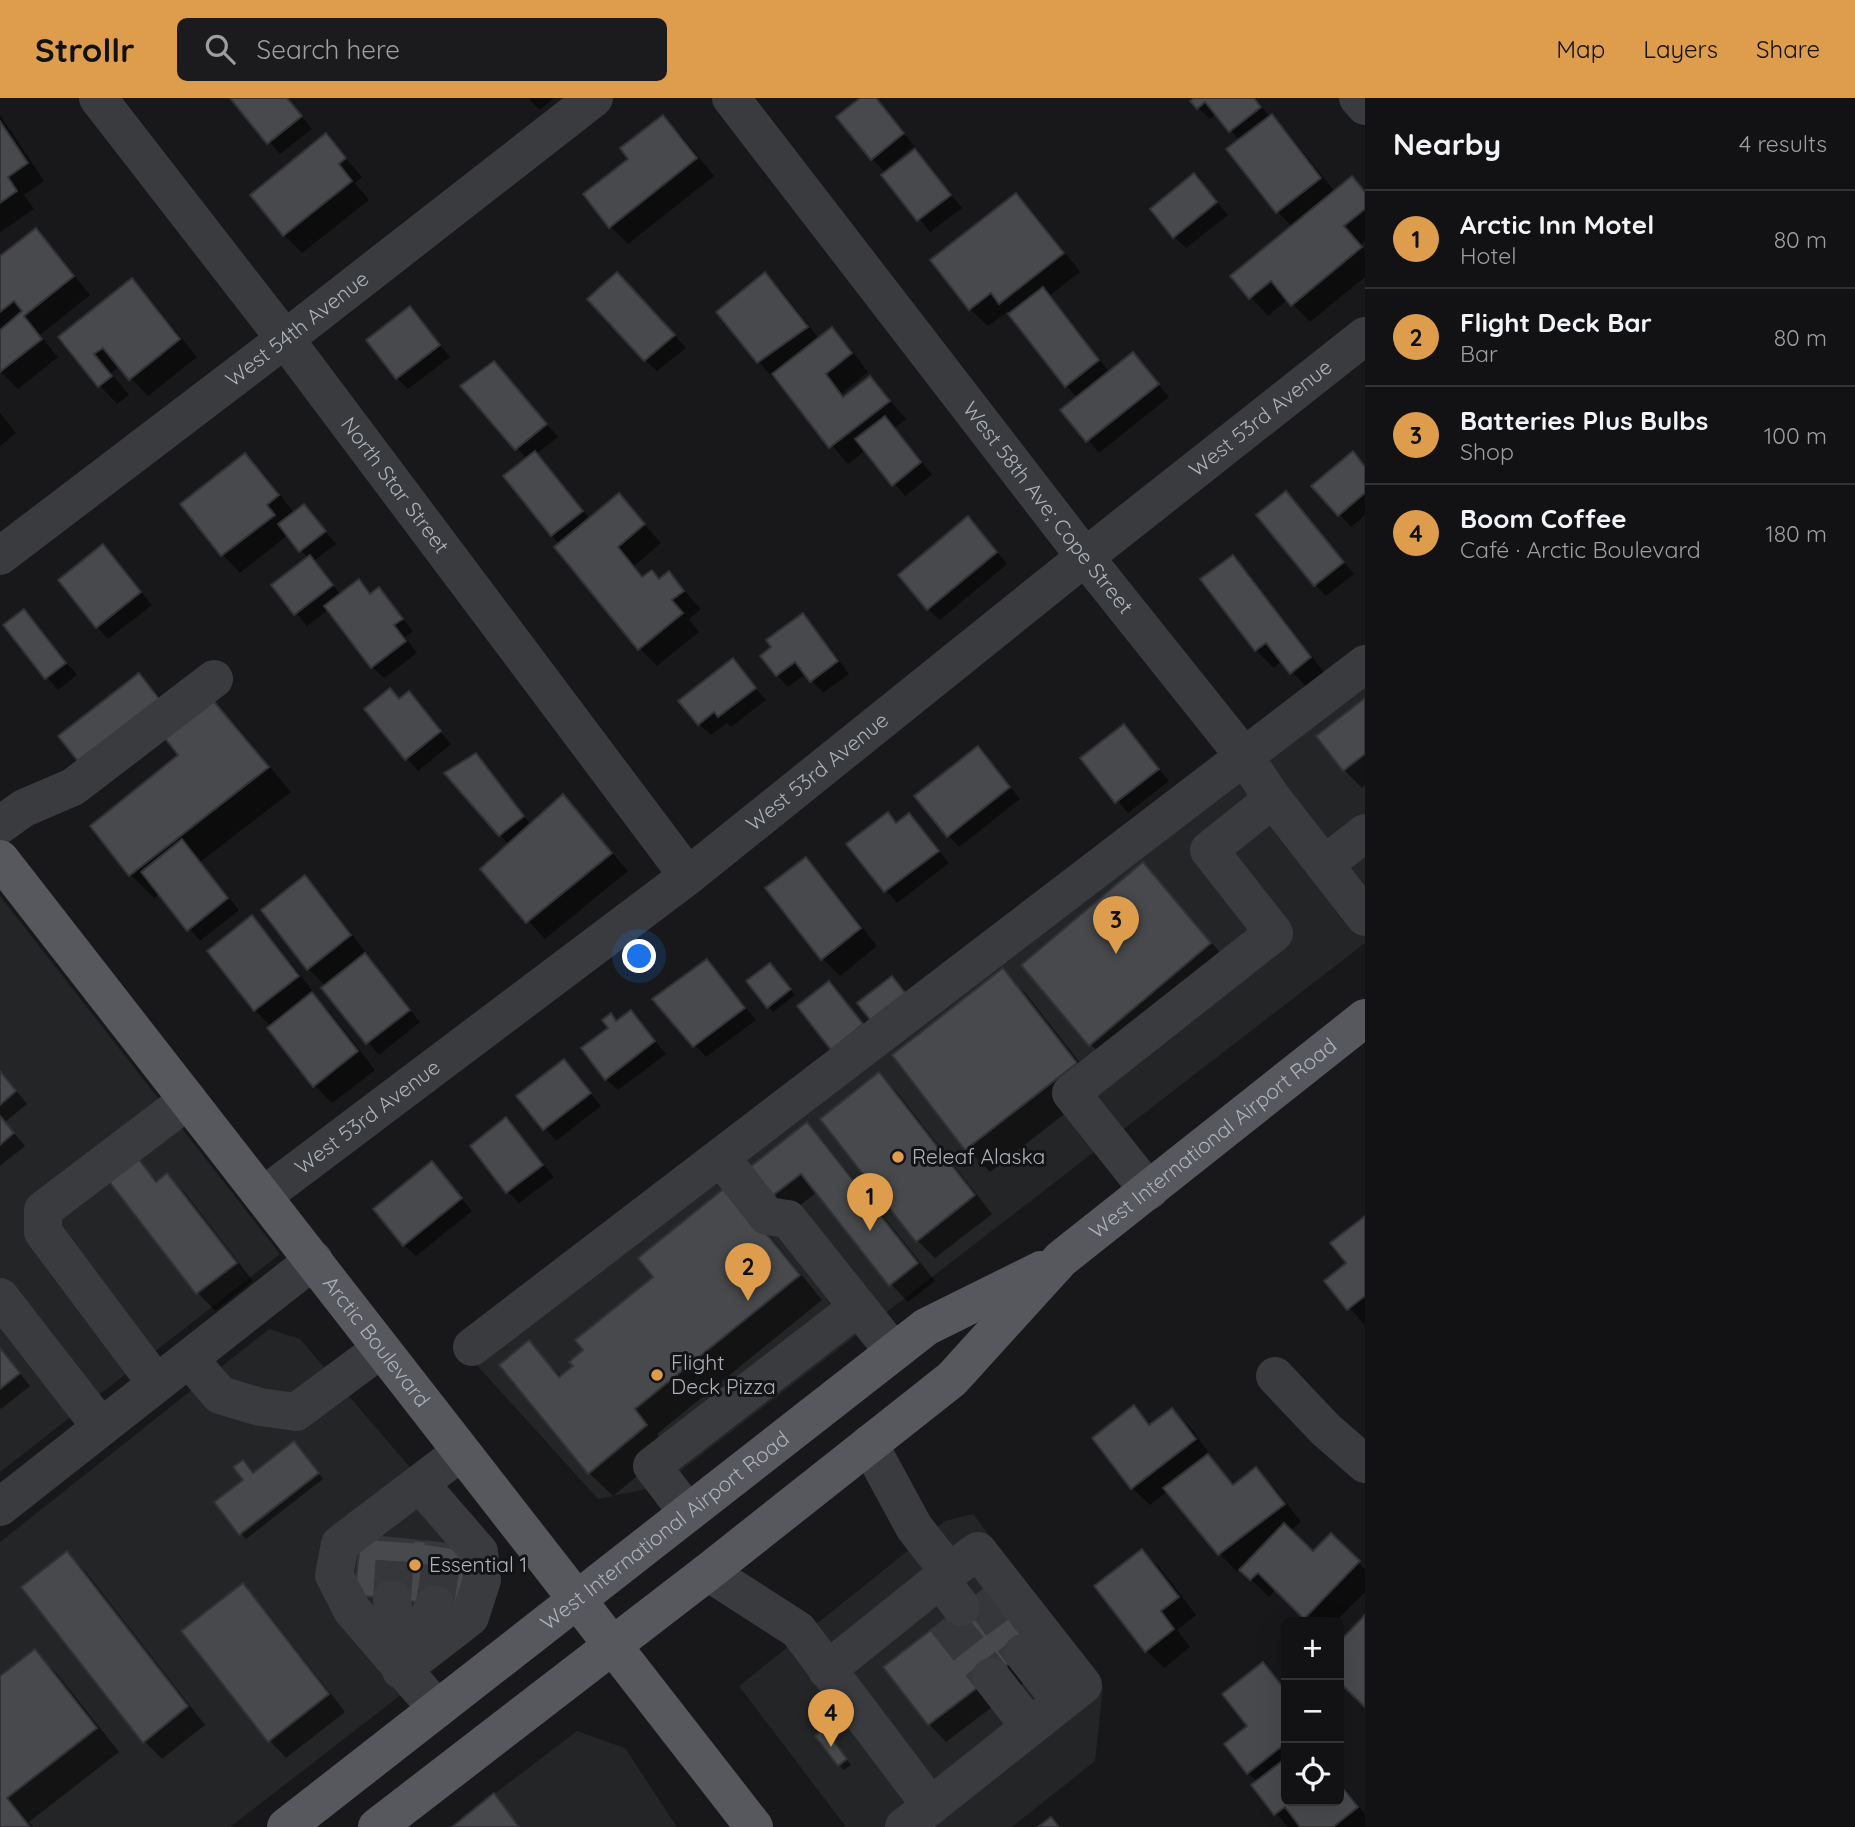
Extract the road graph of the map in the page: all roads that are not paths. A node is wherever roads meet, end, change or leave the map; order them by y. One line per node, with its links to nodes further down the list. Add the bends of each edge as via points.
1 (98, 98): 7 (street, North Star Street)
2 (594, 98): 7 (street, West 54th Avenue)
3 (731, 98): 9 (street, West 58th Ave; Cope Street)
4 (1358, 98): 5 (street)
5 (1365, 107)
6 (1365, 336): 9 (street, West 53rd Avenue)
7 (285, 339): 8 (street, West 54th Avenue); 18 (street, North Star Street)
8 (0, 556)
9 (1085, 557): 12 (street, West 58th Ave; Cope Street); 18 (street, West 53rd Avenue)
10 (1365, 664): 12 (street)
11 (214, 679): 14 (street, via 73,787 24,808)
12 (1244, 756): 13 (street, West 58th Ave; Cope Street); 29 (street)
13 (1273, 799): 17 (street, West 58th Ave; Cope Street); 23 (street, via 1209,850 1274,933 1071,1093)
14 (0, 825)
15 (1365, 833): 17 (street)
16 (1, 863): 21 (main road, Arctic Boulevard)
17 (1324, 865): 19 (street, West 58th Ave; Cope Street)
18 (688, 876): 24 (street, West 53rd Avenue)
19 (1365, 917)
20 (1365, 1018): 23 (main road, West International Airport Road)
21 (188, 1100): 24 (main road, Arctic Boulevard); 34 (street, via 43,1210 43,1232)
22 (726, 1164): 28 (street, via 767,1216 788,1219)
23 (1149, 1191): 25 (main road, West International Airport Road)
24 (263, 1196): 26 (main road, Arctic Boulevard)
25 (1061, 1259): 31 (main road, West International Airport Road, via 926,1327); 36 (main road, West International Airport Road, via 952,1379)
26 (314, 1261): 30 (main road, Arctic Boulevard); 32 (street)
27 (0, 1297): 35 (street)
28 (858, 1307): 31 (street); 41 (street, via 652,1466)
29 (472, 1347)
30 (381, 1349): 32 (street, via 296,1412 220,1395); 37 (main road, Arctic Boulevard)
31 (894, 1352): 41 (main road, West International Airport Road)
32 (189, 1359): 34 (street)
33 (1275, 1376): 38 (street)
34 (156, 1383): 35 (street)
35 (101, 1427): 40 (street)
36 (869, 1444): 44 (main road, West International Airport Road); 45 (street)
37 (461, 1452): 39 (street); 47 (main road, Arctic Boulevard)
38 (1365, 1464)
39 (420, 1484): 42 (street); 43 (street); 51 (street, via 480,1552 482,1580 470,1618); 51 (street, via 340,1544 334,1575 352,1610)
40 (0, 1507)
41 (688, 1513): 47 (main road, West International Airport Road)
42 (396, 1538)
43 (444, 1544)
44 (708, 1572): 49 (main road, West International Airport Road); 52 (street, via 798,1630)
45 (951, 1590): 52 (street); 54 (street, via 978,1551 1083,1685)
46 (392, 1599): 51 (street)
47 (576, 1600): 49 (main road, Arctic Boulevard); 53 (main road, West International Airport Road)
48 (435, 1604): 51 (street)
49 (611, 1645): 56 (main road, West International Airport Road); 58 (main road, Arctic Boulevard)
50 (1007, 1665): 54 (street)
51 (401, 1670): 53 (street)
52 (827, 1670): 55 (street)
53 (437, 1709): 57 (main road, West International Airport Road)
54 (1047, 1715): 55 (street)
55 (917, 1817)
56 (380, 1826)
57 (286, 1827)
58 (754, 1827)

